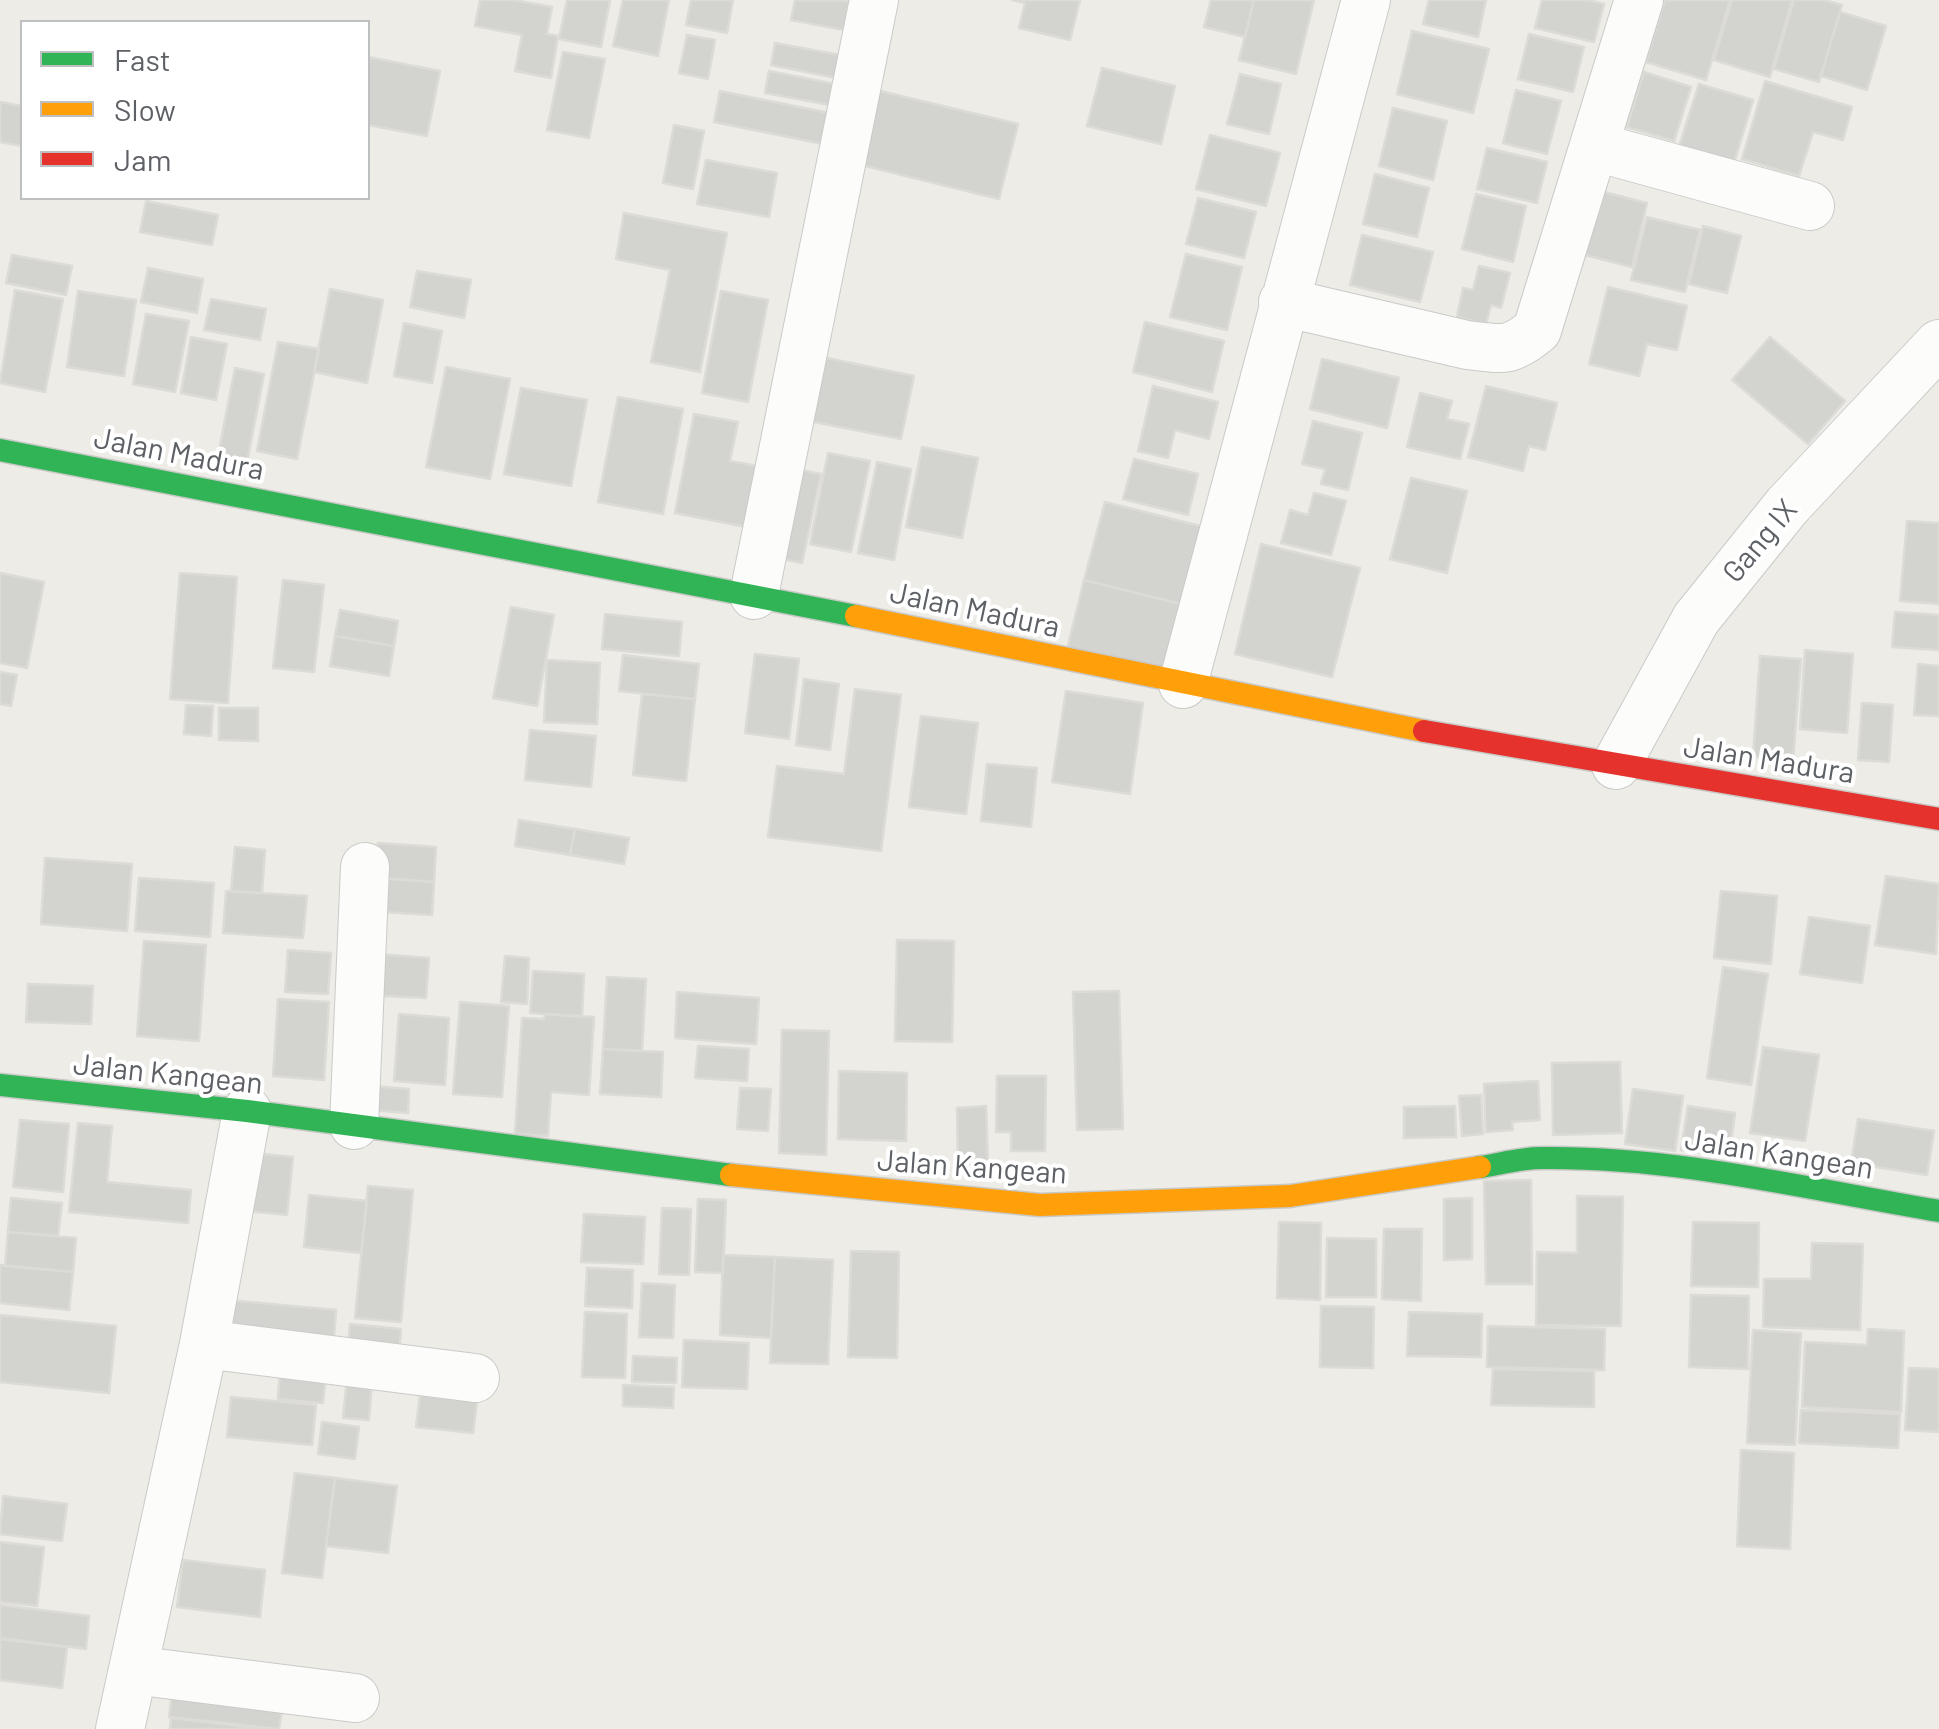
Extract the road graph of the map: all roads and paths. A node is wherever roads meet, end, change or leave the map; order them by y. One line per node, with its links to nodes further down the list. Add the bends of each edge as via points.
1 (874, 0): 9 (street)
2 (1366, 0): 6 (street)
3 (1639, 0): 4 (street)
4 (1596, 147): 5 (street); 6 (street, via 1538,330 1516,346 1467,344)
5 (1810, 206)
6 (1283, 302): 10 (street)
7 (1939, 344): 11 (street, Gang IX, via 1787,506 1696,619)
8 (0, 450): 9 (street, Jalan Madura)
9 (754, 595): 10 (street, Jalan Madura)
10 (1183, 684): 11 (street, Jalan Madura)
11 (1616, 765): 12 (street, Jalan Madura)
12 (1939, 818)
13 (365, 868): 16 (street)
14 (0, 1086): 15 (street, Jalan Kangean)
15 (247, 1111): 16 (street, Jalan Kangean); 18 (street)
16 (354, 1124): 17 (street, Jalan Kangean, via 792,1183 1040,1205 1290,1196 1538,1158 1694,1169)
17 (1939, 1211)
18 (204, 1344): 19 (street); 20 (street)
19 (475, 1378)
20 (134, 1670): 21 (street); 22 (street)
21 (355, 1698)
22 (120, 1729)

